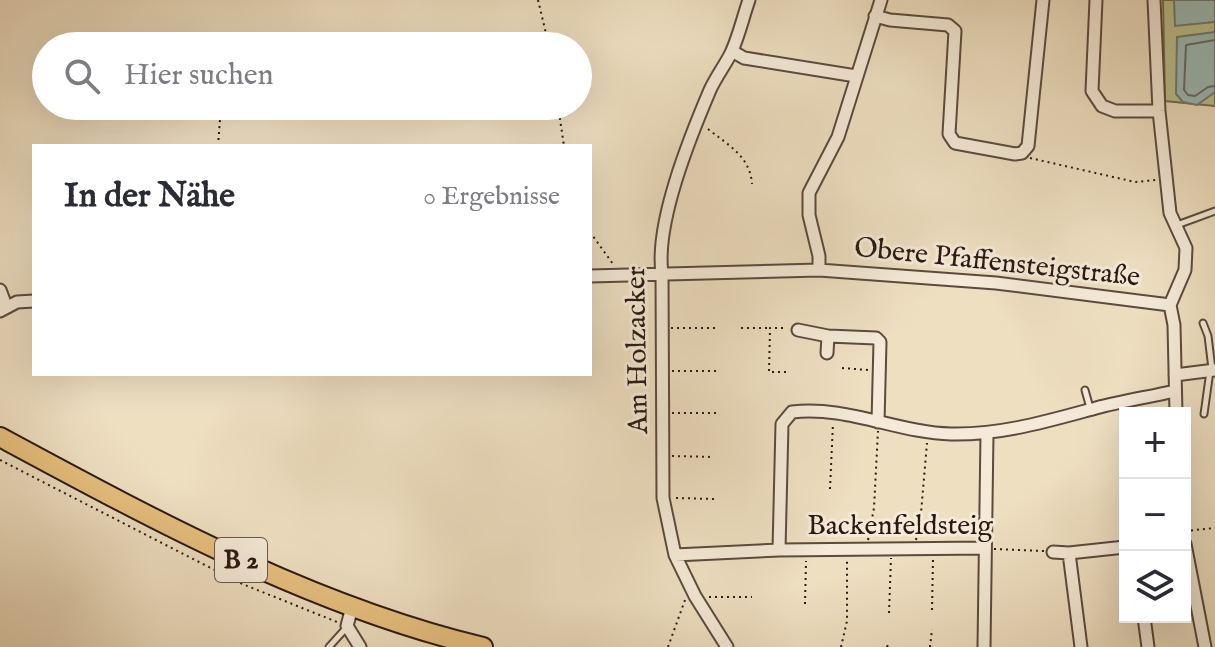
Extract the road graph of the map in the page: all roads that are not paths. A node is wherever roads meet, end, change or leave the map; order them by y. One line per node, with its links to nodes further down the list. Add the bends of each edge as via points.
1 (749, 0): 7 (street, Am Holzacker)
2 (881, 0): 6 (street, Obere Pfaffensteigstraße)
3 (1043, 0): 6 (street, via 1028,146 1015,154 955,143 949,134 955,31 948,25)
4 (1096, 0): 9 (street, via 1092,91 1102,106 1115,111)
5 (1154, 0): 9 (street)
6 (875, 16): 8 (street, Obere Pfaffensteigstraße)
7 (732, 51): 8 (street, via 744,58); 13 (street, Am Holzacker, via 711,87 665,218)
8 (856, 76): 12 (street, Obere Pfaffensteigstraße, via 838,137 809,193)
9 (1159, 111): 11 (street, via 1170,213)
10 (1215, 211): 11 (lane)
11 (1176, 225): 17 (street, via 1186,248 1185,270)
12 (819, 270): 13 (street, Obere Pfaffensteigstraße); 17 (street, Obere Pfaffensteigstraße, via 1011,285)
13 (662, 273): 14 (street, Obere Pfaffensteigstraße); 39 (street, Am Holzacker, via 663,498)
14 (592, 276)
15 (0, 290): 18 (street)
16 (32, 301): 18 (street)
17 (1170, 305): 24 (street)
18 (3, 308)
19 (1203, 323): 23 (lane)
20 (793, 329): 21 (street)
21 (828, 336): 22 (street); 30 (street, via 880,342)
22 (827, 353)
23 (1212, 370): 24 (street); 29 (lane)
24 (1175, 375): 26 (street)
25 (1085, 390): 28 (lane)
26 (1175, 391): 27 (street); 28 (street)
27 (1176, 407)
28 (1090, 410): 31 (street)
29 (1204, 414)
30 (878, 422): 31 (street, via 949,434); 35 (street, via 792,412 782,424)
31 (987, 434): 33 (street)
32 (0, 437): 40 (main road, B 2, via 257,568)
33 (985, 548): 35 (street, Backenfeldsteig); 47 (street)
34 (1119, 548): 38 (street)
35 (779, 550): 39 (street, Backenfeldsteig)
36 (1186, 551): 50 (street)
37 (1053, 552): 38 (street)
38 (1069, 553): 48 (street)
39 (675, 555): 46 (street, Am Holzacker)
40 (352, 607): 42 (street); 45 (main road, B 2)
41 (1145, 623): 49 (street)
42 (347, 626): 43 (lane); 44 (street)
43 (329, 647)
44 (360, 647)
45 (483, 647)
46 (727, 647)
47 (984, 647)
48 (1081, 647)
49 (1148, 647)
50 (1205, 647)

